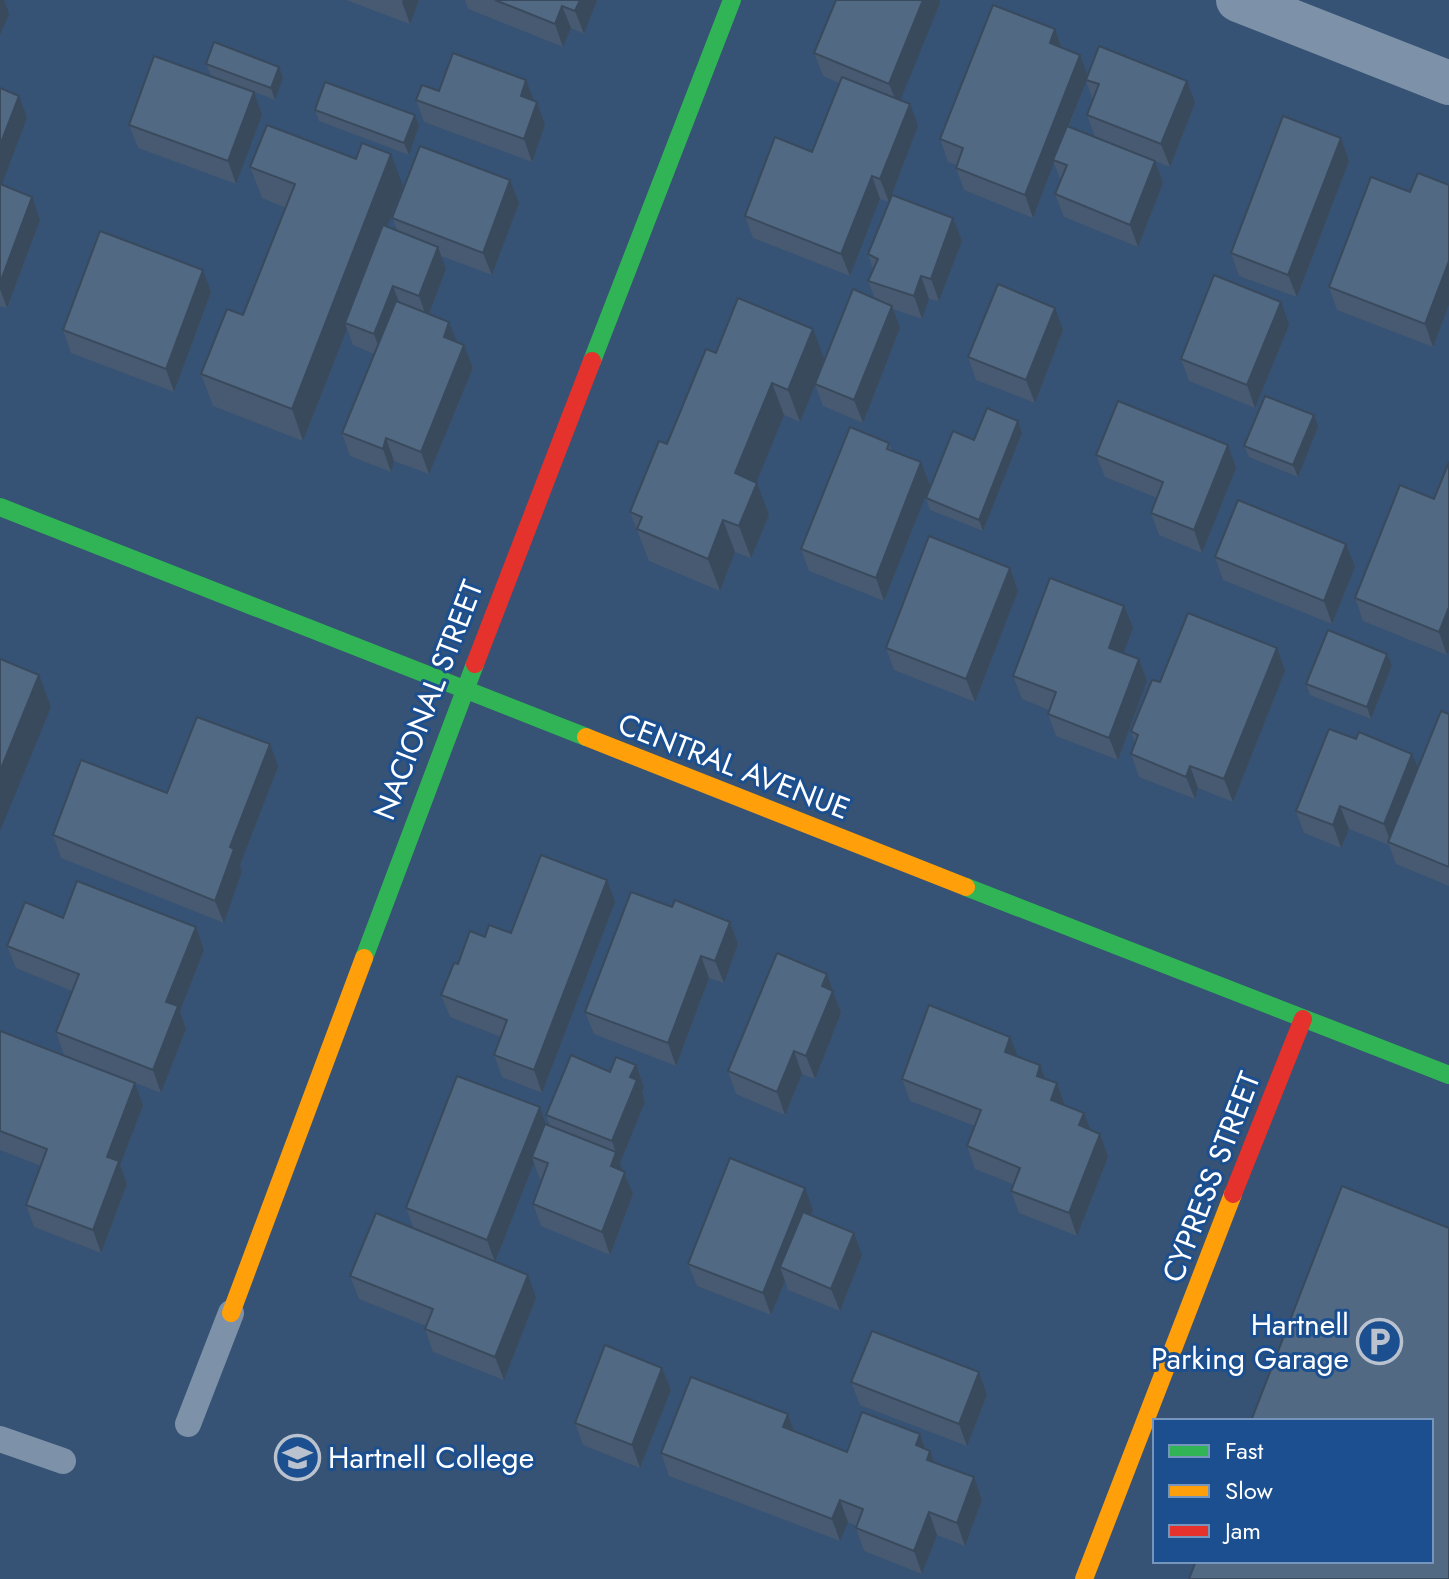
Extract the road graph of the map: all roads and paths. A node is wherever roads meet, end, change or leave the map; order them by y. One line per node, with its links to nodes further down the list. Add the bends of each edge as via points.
1 (732, 0): 5 (street, NACIONAL STREET)
2 (1238, 0): 3 (street)
3 (1449, 83)
4 (0, 507): 5 (street, CENTRAL AVENUE)
5 (465, 690): 6 (street, CENTRAL AVENUE); 8 (street, NACIONAL STREET)
6 (1303, 1019): 7 (street, CENTRAL AVENUE); 12 (street, CYPRESS STREET)
7 (1449, 1075)
8 (231, 1313): 9 (lane, NACIONAL STREET)
9 (188, 1424)
10 (0, 1439): 11 (lane)
11 (63, 1461)
12 (1084, 1579)

